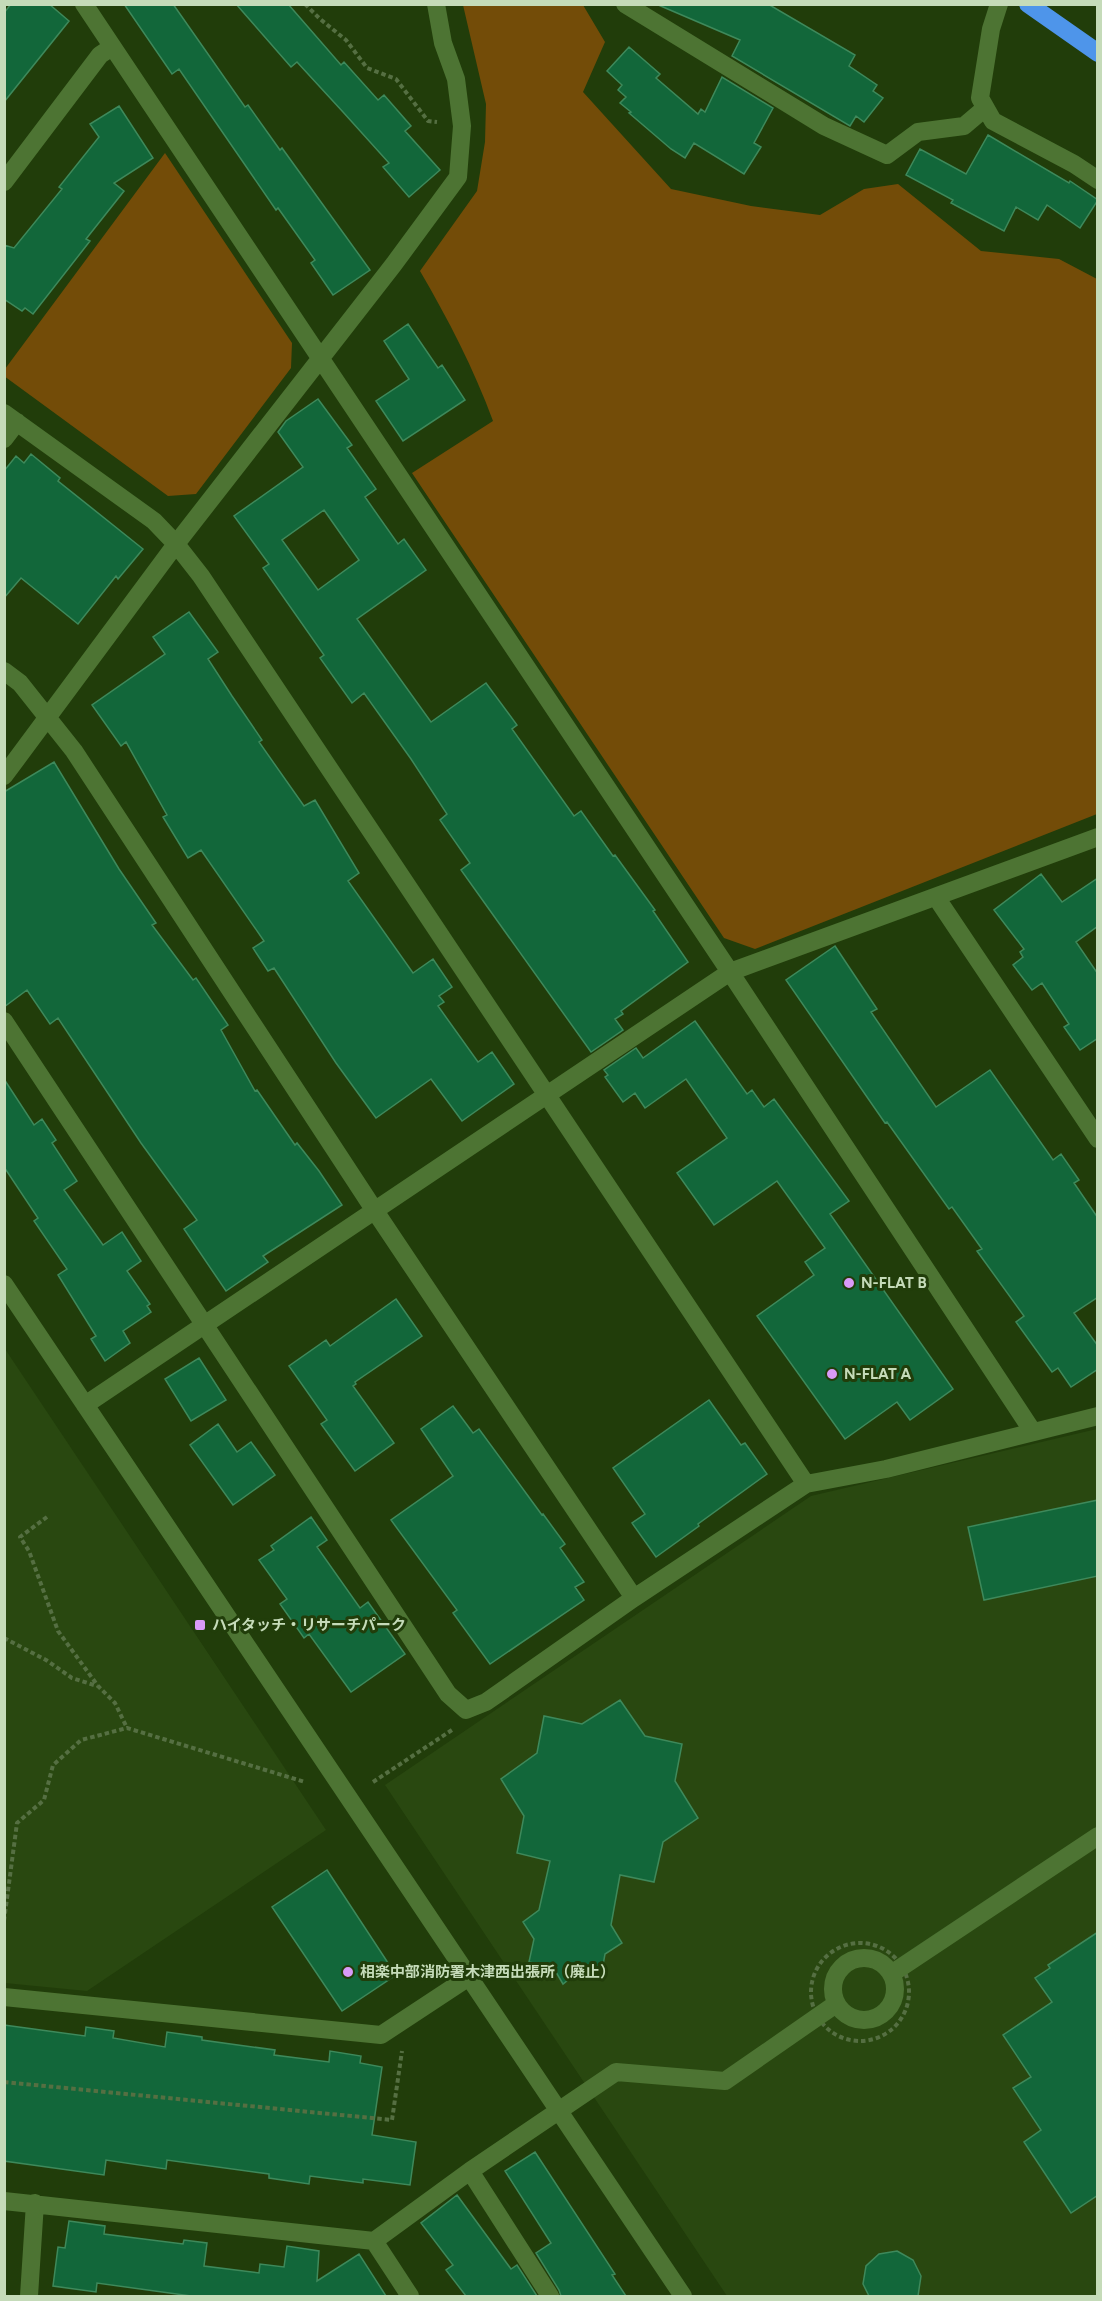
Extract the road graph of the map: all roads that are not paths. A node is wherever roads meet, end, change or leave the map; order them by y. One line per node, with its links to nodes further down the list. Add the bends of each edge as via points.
1 (84, 4): 6 (street)
2 (436, 4): 11 (street, via 443,43 456,79 462,126 458,177)
3 (625, 4): 8 (street, via 825,126 886,154 918,132 964,126)
4 (999, 4): 8 (street, via 980,98)
5 (1028, 4): 7 (highway)
6 (112, 47): 10 (street, via 100,55); 11 (street)
7 (1098, 53)
8 (984, 109): 9 (street, via 993,121)
9 (1098, 180)
10 (4, 182)
11 (319, 360): 14 (street); 20 (street)
12 (11, 418): 13 (street); 14 (street, via 154,521)
13 (4, 440)
14 (176, 544): 16 (street); 22 (street)
15 (4, 671): 16 (street, via 20,683)
16 (47, 719): 17 (street); 24 (street, via 74,751)
17 (4, 776)
18 (1098, 837): 19 (street)
19 (936, 897): 20 (street); 23 (street)
20 (730, 972): 22 (street); 29 (street)
21 (4, 1021): 26 (street)
22 (548, 1095): 24 (street); 30 (street)
23 (1098, 1139)
24 (375, 1211): 26 (street); 31 (street)
25 (4, 1284): 27 (street)
26 (204, 1324): 27 (street); 31 (street, via 448,1694 466,1710 486,1702)
27 (85, 1405): 34 (street)
28 (1098, 1416): 29 (street)
29 (1033, 1432): 30 (street, via 886,1469)
30 (806, 1484): 31 (street)
31 (634, 1598)
32 (1098, 1836): 33 (street)
33 (897, 1970): 36 (street, via 871,1959 846,1964 833,1982); 36 (street, via 894,1998 879,2017 855,2019 844,2014)
34 (469, 1977): 35 (street, via 381,2035); 37 (street)
35 (4, 1997)
36 (837, 2004): 37 (street, via 725,2081 616,2072)
37 (558, 2111): 38 (street); 45 (street)
38 (470, 2171): 41 (street); 44 (street)
39 (4, 2201): 40 (street)
40 (35, 2203): 41 (street); 42 (street)
41 (375, 2241): 43 (street)
42 (29, 2296)
43 (410, 2296)
44 (550, 2296)
45 (683, 2296)

